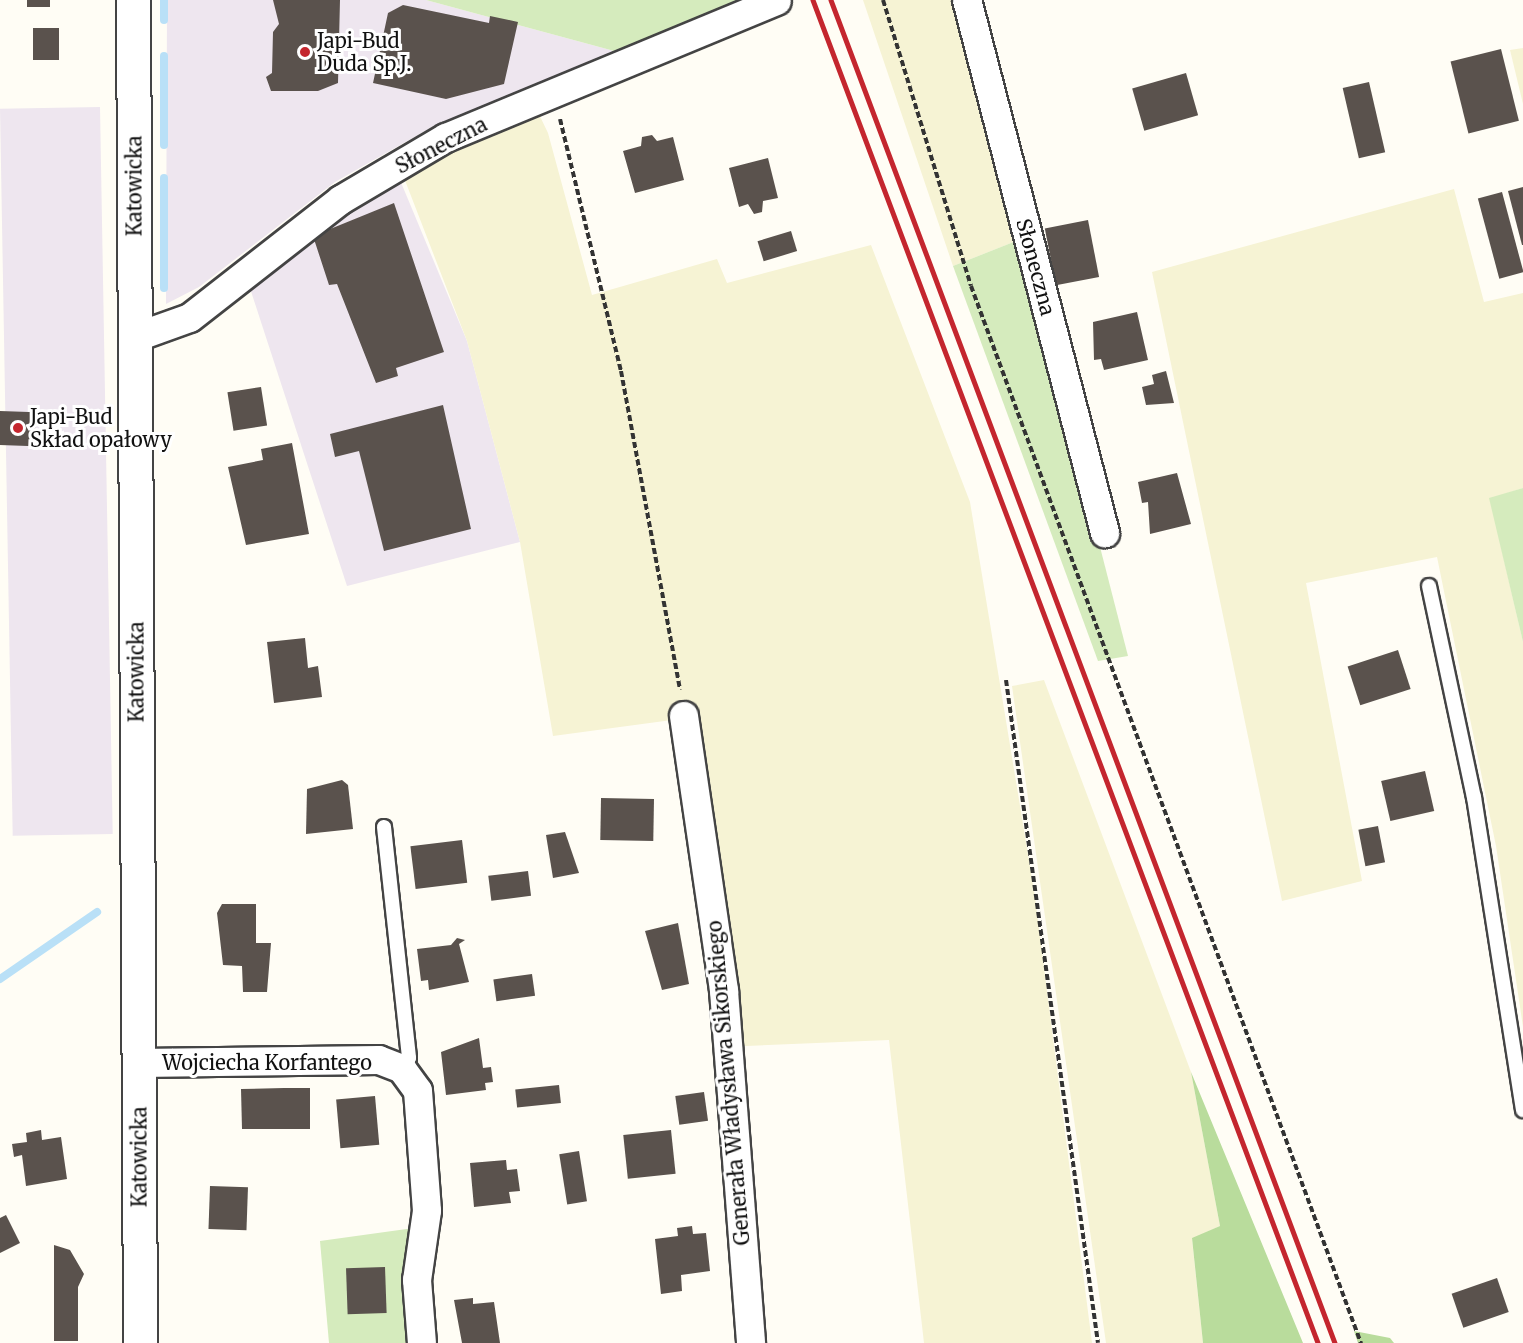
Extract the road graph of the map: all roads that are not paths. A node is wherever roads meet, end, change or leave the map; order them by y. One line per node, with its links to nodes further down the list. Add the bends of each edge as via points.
1 (133, 0): 4 (street, Katowicka)
2 (967, 0): 5 (street, Słoneczna)
3 (777, 1): 4 (street, Słoneczna, via 446,138 341,200 190,318)
4 (134, 338): 9 (street, Katowicka)
5 (1105, 533)
6 (1429, 586): 11 (lane, via 1474,796)
7 (684, 716): 14 (street, Generała Władysława Sikorskiego, via 724,991)
8 (384, 827): 10 (lane, via 409,1058)
9 (138, 1063): 10 (street, Wojciecha Korfantego, via 379,1060); 12 (street, Katowicka)
10 (402, 1069): 13 (street, via 419,1102 427,1211 417,1280)
11 (1523, 1110)
12 (140, 1343)
13 (422, 1343)
14 (751, 1343)

